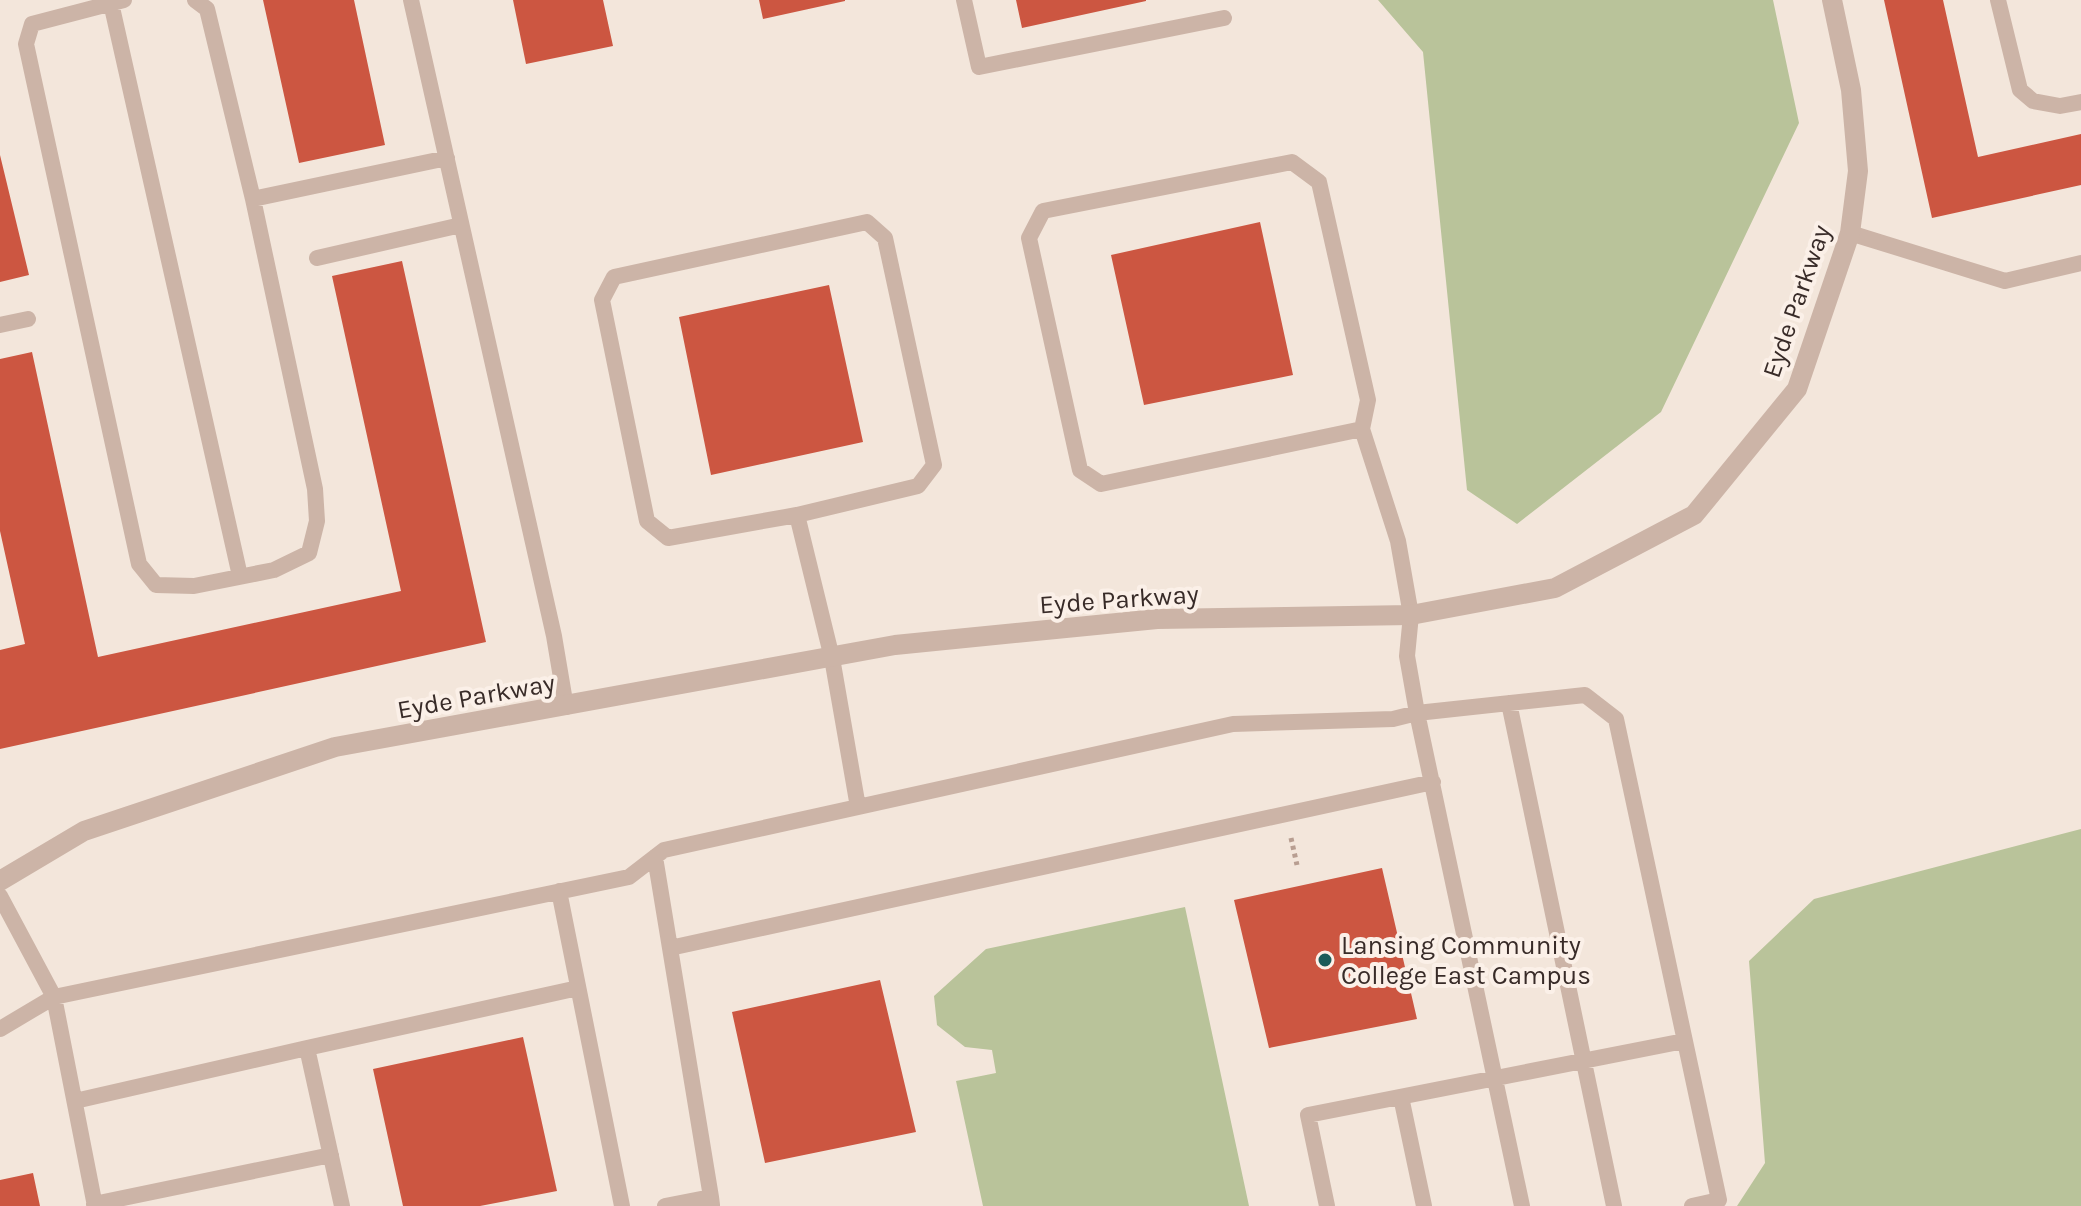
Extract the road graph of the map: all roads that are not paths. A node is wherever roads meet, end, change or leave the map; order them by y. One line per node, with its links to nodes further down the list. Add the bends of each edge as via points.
1 (195, 0): 10 (lane, via 207,9)
2 (411, 0): 9 (lane)
3 (964, 0): 7 (lane, via 979,67)
4 (1832, 0): 12 (street, Eyde Parkway, via 1851,90 1858,171)
5 (1998, 0): 8 (lane, via 2020,90 2033,101 2060,106)
6 (118, 2): 19 (lane); 19 (lane, via 32,24 26,44 139,564 156,585 194,586)
7 (1224, 18)
8 (2081, 102)
9 (447, 158): 10 (lane); 11 (lane)
10 (253, 199): 19 (lane, via 315,489 317,521 309,553 274,570)
11 (461, 225): 13 (lane); 23 (lane)
12 (1850, 233): 14 (lane, via 2005,281); 20 (street, Eyde Parkway, via 1797,389 1694,515 1555,588)
13 (317, 258)
14 (2081, 263)
15 (28, 319): 16 (lane)
16 (0, 325)
17 (1362, 429): 17 (lane, via 1368,400 1319,182 1292,162 1043,211 1029,238 1080,470 1101,484); 20 (lane, via 1398,541)
18 (797, 515): 18 (lane, via 918,486 934,465 885,238 867,222 614,277 602,300 647,521 668,538); 21 (lane)
19 (240, 576)
20 (1411, 615): 21 (street, Eyde Parkway, via 1157,619 895,645); 24 (lane, via 1407,656)
21 (832, 658): 23 (street, Eyde Parkway); 26 (lane)
22 (1509, 703): 24 (lane); 35 (lane, via 1585,695 1616,719); 37 (lane)
23 (566, 707): 28 (street, Eyde Parkway, via 335,747 84,831)
24 (1417, 713): 25 (lane); 26 (lane, via 1393,719 1233,724)
25 (1433, 782): 31 (lane); 38 (lane)
26 (858, 807): 27 (lane, via 664,850)
27 (655, 857): 29 (lane, via 629,877); 31 (lane)
28 (0, 881)
29 (559, 891): 32 (lane); 33 (lane)
30 (0, 896): 33 (lane)
31 (670, 948): 42 (lane)
32 (578, 988): 36 (lane); 45 (lane)
33 (54, 997): 34 (lane); 40 (lane)
34 (0, 1029)
35 (1684, 1041): 37 (lane); 51 (lane, via 1719,1200)
36 (307, 1048): 40 (lane); 41 (lane)
37 (1584, 1062): 38 (lane); 50 (lane)
38 (1495, 1079): 39 (lane); 49 (lane)
39 (1401, 1097): 47 (lane, via 1308,1115); 48 (lane)
40 (75, 1101): 43 (lane)
41 (331, 1155): 43 (lane); 44 (lane)
42 (712, 1201): 46 (lane)
43 (95, 1205)
44 (342, 1206)
45 (622, 1206)
46 (665, 1206)
47 (1327, 1206)
48 (1424, 1206)
49 (1522, 1206)
50 (1614, 1206)
51 (1692, 1206)

